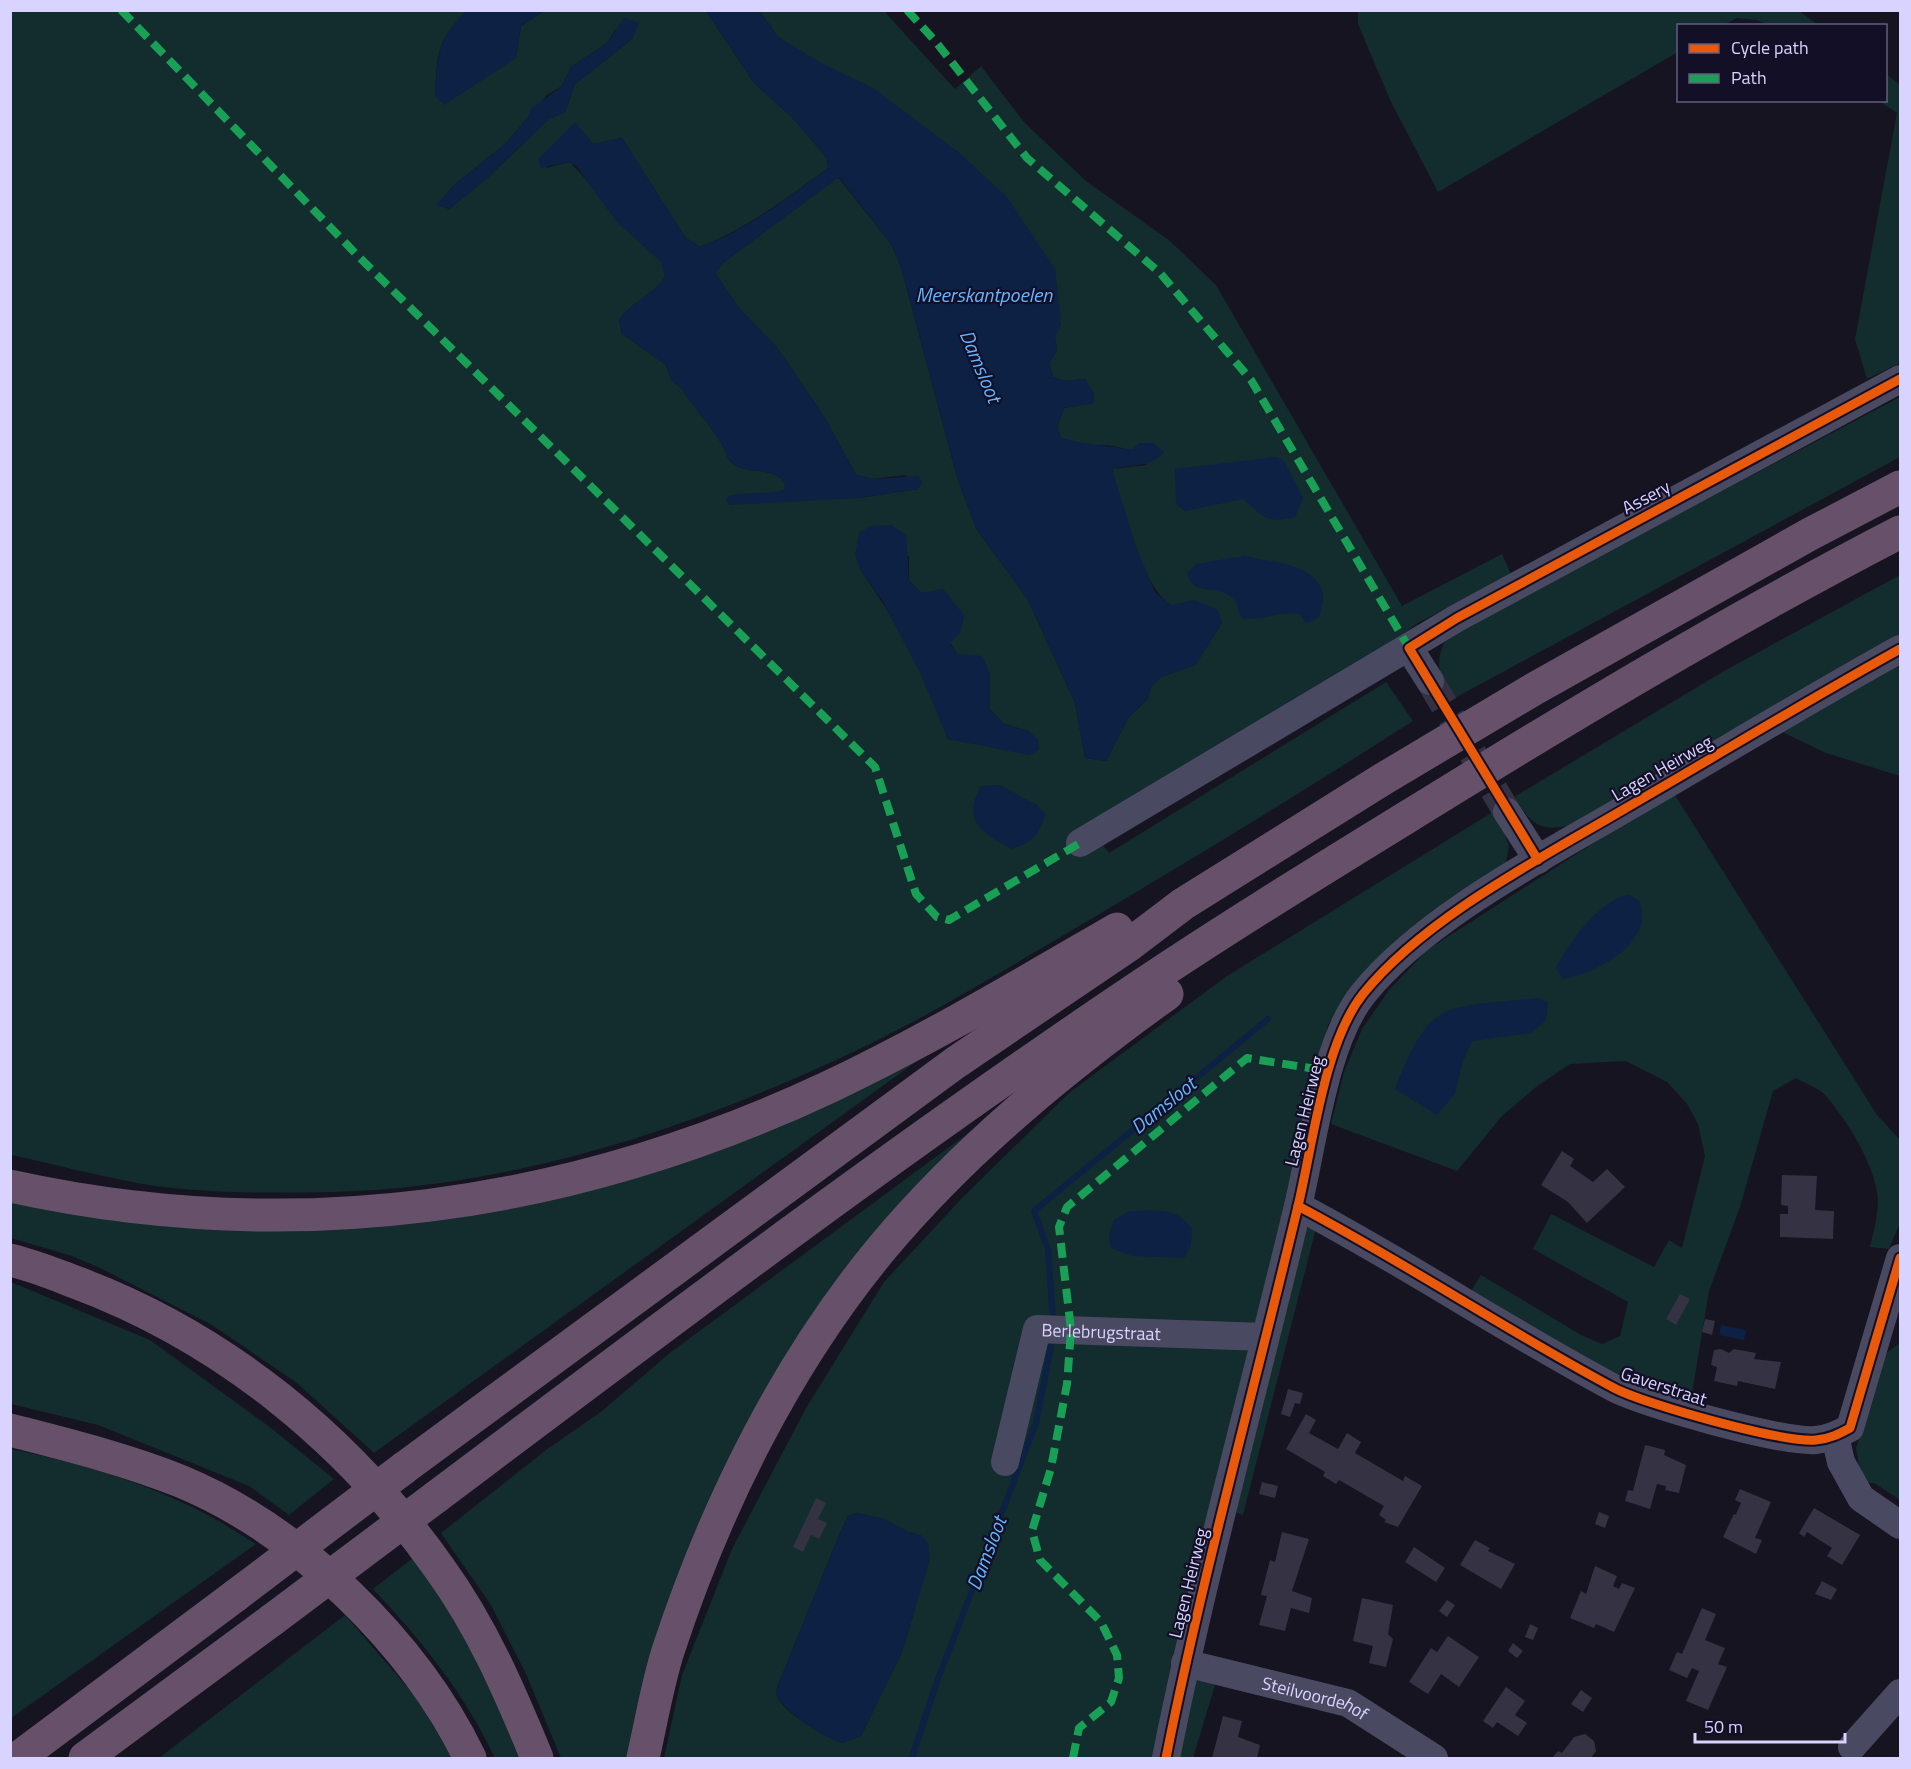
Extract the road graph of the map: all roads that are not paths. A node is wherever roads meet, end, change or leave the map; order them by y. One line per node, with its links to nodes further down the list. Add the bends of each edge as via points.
1 (1900, 379): 4 (street, Assery, via 1457,618)
2 (1900, 487): 11 (highway, via 1701,593 1534,689)
3 (1900, 532): 10 (highway, via 1606,695)
4 (1409, 648): 6 (street); 8 (street, Assery)
5 (1900, 649): 9 (street, Lagen Heirweg)
6 (1430, 681)
7 (1507, 812): 9 (street)
8 (1080, 843)
9 (1538, 860): 13 (street, Lagen Heirweg, via 1446,919 1396,958 1362,995 1340,1038 1329,1071)
10 (1300, 884): 26 (highway, bridge, via 1122,998 718,1285); 29 (highway, via 1217,957 1092,1048 965,1159 883,1248 816,1337 713,1528 667,1653)
11 (1184, 904): 12 (highway, via 1131,921 954,1023 826,1088 690,1144 572,1180 416,1209 282,1216 123,1205); 25 (highway, bridge, via 955,1063)
12 (10, 1186)
13 (1298, 1206): 17 (street, Lagen Heirweg); 19 (street, Gaverstraat, via 1616,1389 1701,1416 1786,1436 1815,1440)
14 (1900, 1258): 16 (street)
15 (10, 1260): 28 (highway, via 103,1292 166,1322 227,1359 288,1404 345,1455 440,1569 478,1629)
16 (1891, 1326): 19 (street, via 1850,1428)
17 (1265, 1337): 20 (street, Berlebrugstraat, via 1037,1329); 22 (street, Lagen Heirweg)
18 (10, 1430): 27 (highway, via 131,1463 181,1482 263,1527 313,1563 371,1618 452,1722)
19 (1835, 1436): 21 (street, via 1841,1462 1861,1498)
20 (1005, 1462)
21 (1900, 1525)
22 (1185, 1663): 30 (street, Lagen Heirweg); 31 (street, Steilvoordehof, via 1348,1703)
23 (1900, 1693): 24 (street)
24 (1852, 1747)
25 (18, 1758)
26 (85, 1758)
27 (470, 1758)
28 (537, 1758)
29 (643, 1758)
30 (1166, 1758)
31 (1434, 1758)

